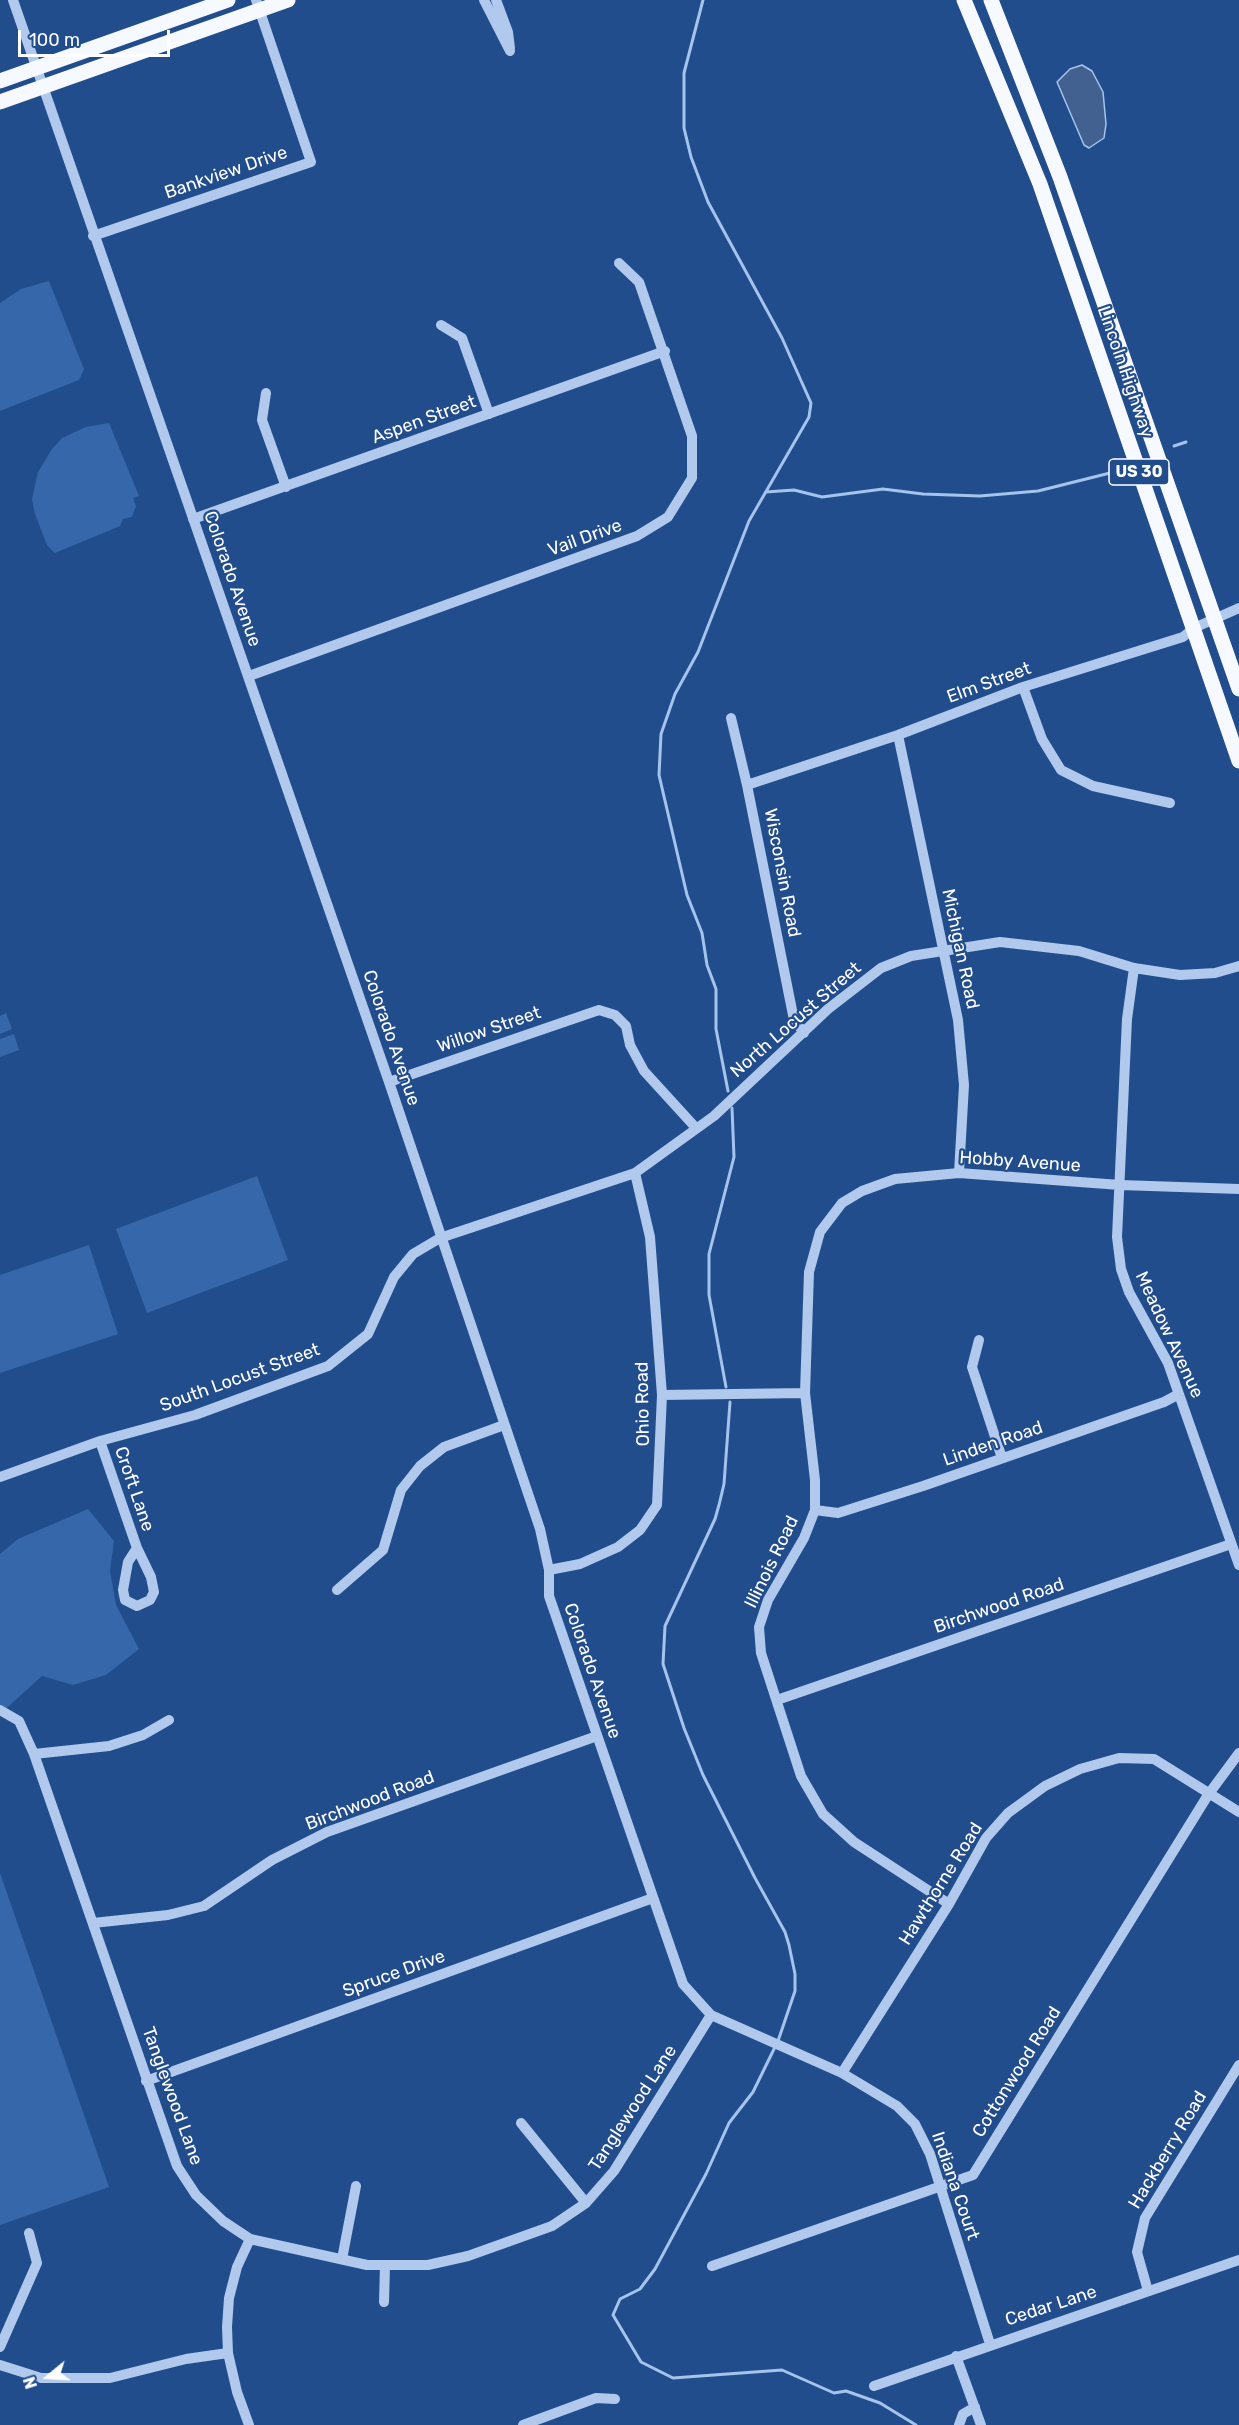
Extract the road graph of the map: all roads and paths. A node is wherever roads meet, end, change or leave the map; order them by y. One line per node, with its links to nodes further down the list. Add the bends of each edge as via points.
1 (13, 0): 9 (street, Colorado Avenue)
2 (228, 0): 9 (main road)
3 (288, 0): 8 (main road)
4 (484, 0): 5 (street, via 510,51 508,32)
5 (496, 0)
6 (964, 0): 23 (main road, Lincoln Highway / US 30, via 1040,184)
7 (991, 0): 22 (main road, Lincoln Highway / US 30, via 1060,177)
8 (257, 5): 11 (main road); 13 (street, Bankview Drive, via 311,162)
9 (38, 68): 10 (main road); 11 (street, Colorado Avenue)
10 (0, 81)
11 (44, 87): 12 (main road); 13 (street, Colorado Avenue)
12 (0, 102)
13 (93, 236): 20 (street, Colorado Avenue)
14 (619, 263): 16 (street, Vail Drive, via 639,282)
15 (441, 325): 18 (street, via 462,338)
16 (665, 351): 18 (street, Aspen Street); 24 (street, Vail Drive, via 694,446 692,478 668,517 637,536)
17 (267, 393): 19 (street, via 262,420)
18 (489, 414): 19 (street, Aspen Street)
19 (286, 487): 20 (street, Aspen Street)
20 (193, 519): 24 (street, Colorado Avenue)
21 (1239, 608): 22 (street, Elm Street)
22 (1215, 619): 23 (street, Elm Street); 26 (main road, Lincoln Highway / US 30)
23 (1194, 628): 25 (street, Elm Street, via 1183,637); 29 (main road, Lincoln Highway / US 30)
24 (249, 676): 36 (street, Colorado Avenue)
25 (1023, 687): 28 (street, Elm Street); 31 (street, via 1042,740 1061,770 1093,786)
26 (1239, 689)
27 (731, 717): 30 (street, Wisconsin Road)
28 (898, 735): 30 (street, Elm Street); 32 (street, Michigan Road)
29 (1239, 761)
30 (747, 785): 35 (street, Wisconsin Road, via 794,1020)
31 (1170, 803)
32 (944, 949): 34 (street, North Locust Street, via 988,942 1019,944 1079,951); 35 (street, North Locust Street, via 881,968); 39 (street, Michigan Road, via 963,1064)
33 (1239, 966): 34 (street, North Locust Street, via 1215,973 1180,975)
34 (1134, 968): 40 (street, Meadow Avenue, via 1127,1018)
35 (804, 1033): 37 (street, North Locust Street)
36 (389, 1082): 37 (street, Willow Street, via 599,1010 615,1015 626,1026 630,1045 645,1071); 43 (street, Colorado Avenue)
37 (696, 1128): 38 (street, North Locust Street)
38 (635, 1173): 43 (street, North Locust Street); 46 (street, Ohio Road, via 650,1237)
39 (959, 1173): 40 (street, Hobby Avenue); 42 (street, Hobby Avenue, via 894,1179 862,1191 842,1203)
40 (1120, 1185): 41 (street, Hobby Avenue); 47 (street, Meadow Avenue, via 1121,1269 1129,1293 1168,1362)
41 (1239, 1189)
42 (820, 1232): 45 (street, Illinois Road, via 809,1272)
43 (440, 1238): 48 (street, Colorado Avenue); 49 (street, South Locust Street, via 413,1254 394,1277 368,1334 328,1366 195,1415)
44 (980, 1340): 50 (street, via 972,1367)
45 (805, 1393): 46 (street); 52 (street, Illinois Road)
46 (662, 1395): 56 (street, Ohio Road, via 657,1505 640,1530 618,1547 580,1564)
47 (1179, 1395): 50 (street, Linden Road); 53 (street, Meadow Avenue)
48 (504, 1425): 56 (street, Colorado Avenue, via 540,1529); 57 (street, via 444,1447 420,1466 401,1491 382,1550)
49 (100, 1442): 51 (street, South Locust Street); 54 (street, Croft Lane)
50 (1002, 1458): 52 (street, Linden Road, via 838,1513)
51 (0, 1478)
52 (815, 1510): 58 (street, Illinois Road, via 804,1538 768,1600 759,1627 761,1653)
53 (1231, 1544): 55 (street, Meadow Avenue); 58 (street, Birchwood Road)
54 (137, 1548): 54 (street, Croft Lane, via 128,1562 123,1590 125,1600 137,1606 144,1605 154,1592)
55 (1239, 1565)
56 (549, 1570): 61 (street, Colorado Avenue, via 549,1596)
57 (337, 1590)
58 (777, 1700): 67 (street, Illinois Road, via 801,1776 823,1814 854,1842)
59 (0, 1710): 63 (street, Tanglewood Lane, via 19,1721)
60 (169, 1720): 63 (street, via 143,1735 109,1746)
61 (597, 1736): 66 (street, Colorado Avenue); 68 (street, Birchwood Road, via 327,1832 272,1860 204,1906 168,1915)
62 (1239, 1753): 64 (street, Cottonwood Road)
63 (34, 1754): 68 (street, Tanglewood Lane)
64 (1208, 1795): 65 (street, Hawthorne Road); 67 (street, Hawthorne Road, via 1154,1759 1119,1758 1080,1769 1045,1786 1008,1813 986,1838); 75 (street, Cottonwood Road, via 973,2175)
65 (1239, 1812)
66 (653, 1898): 69 (street, Colorado Avenue, via 683,1984); 72 (street, Spruce Drive)
67 (949, 1904): 71 (street, Hawthorne Road)
68 (93, 1923): 72 (street, Tanglewood Lane)
69 (711, 2015): 71 (street, Indiana Court); 76 (street, Tanglewood Lane, via 614,2171)
70 (1239, 2065): 83 (street, Hackberry Road, via 1145,2218 1137,2252)
71 (842, 2073): 75 (street, Indiana Court, via 897,2106 915,2124 930,2154)
72 (146, 2081): 78 (street, Tanglewood Lane, via 177,2166 196,2195 223,2221)
73 (521, 2123): 76 (street)
74 (356, 2186): 79 (street)
75 (940, 2188): 82 (street, Cottonwood Road); 85 (street, Indiana Court)
76 (586, 2203): 81 (street, Tanglewood Lane, via 542,2230 468,2256 428,2265)
77 (29, 2233): 86 (street, via 37,2263)
78 (250, 2239): 79 (street, Tanglewood Lane); 87 (street, via 229,2298)
79 (342, 2259): 81 (street, Tanglewood Lane)
80 (1239, 2260): 83 (street, Cedar Lane)
81 (385, 2266): 84 (street)
82 (712, 2266)
83 (1148, 2291): 85 (street, Cedar Lane)
84 (384, 2302)
85 (990, 2344): 88 (street, Cedar Lane)
86 (0, 2347)
87 (228, 2353): 89 (street, via 110,2378 41,2378); 93 (street)
88 (956, 2356): 90 (street, Cedar Lane); 92 (street)
89 (0, 2365)
90 (874, 2386)
91 (615, 2399): 94 (street, via 596,2398)
92 (975, 2408): 95 (street, via 963,2415); 96 (street)
93 (249, 2425)
94 (523, 2425)
95 (958, 2425)
96 (981, 2425)

